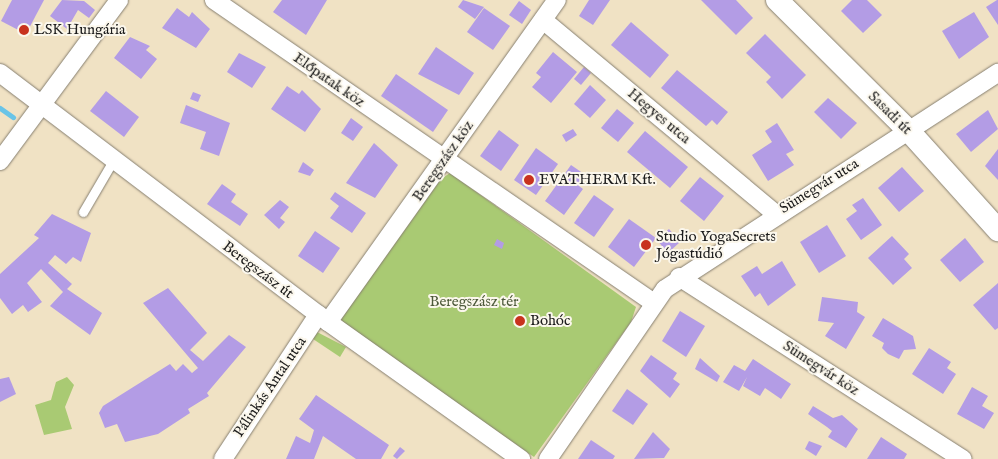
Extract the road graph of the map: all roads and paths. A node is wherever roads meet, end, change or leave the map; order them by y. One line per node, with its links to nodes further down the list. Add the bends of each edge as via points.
1 (120, 0): 8 (street)
2 (214, 0): 11 (street, Előpatak köz)
3 (558, 0): 5 (street, Beregszász köz)
4 (777, 0): 9 (street, Sasadi út)
5 (544, 20): 11 (street, Beregszász köz); 14 (street, Hegyes utca)
6 (0, 73): 8 (street, Beregszász út)
7 (998, 73): 9 (street, Sümegvár utca)
8 (40, 104): 10 (street, Beregszász út); 12 (street)
9 (908, 130): 14 (street, Sümegvár utca); 15 (street, Sasadi út)
10 (114, 159): 13 (lane); 18 (street, Beregszász út)
11 (444, 160): 17 (street); 18 (street, Beregszász köz)
12 (0, 161)
13 (83, 212)
14 (775, 213): 16 (street, Sümegvár utca)
15 (998, 230)
16 (679, 277): 17 (street, Sümegvár utca); 22 (street, Sümegvár köz)
17 (654, 303): 21 (street, Sümegvár utca)
18 (323, 319): 19 (street, Pálinkás Antal utca); 20 (street, Beregszász út)
19 (223, 459)
20 (521, 459)
21 (548, 459)
22 (963, 459)

